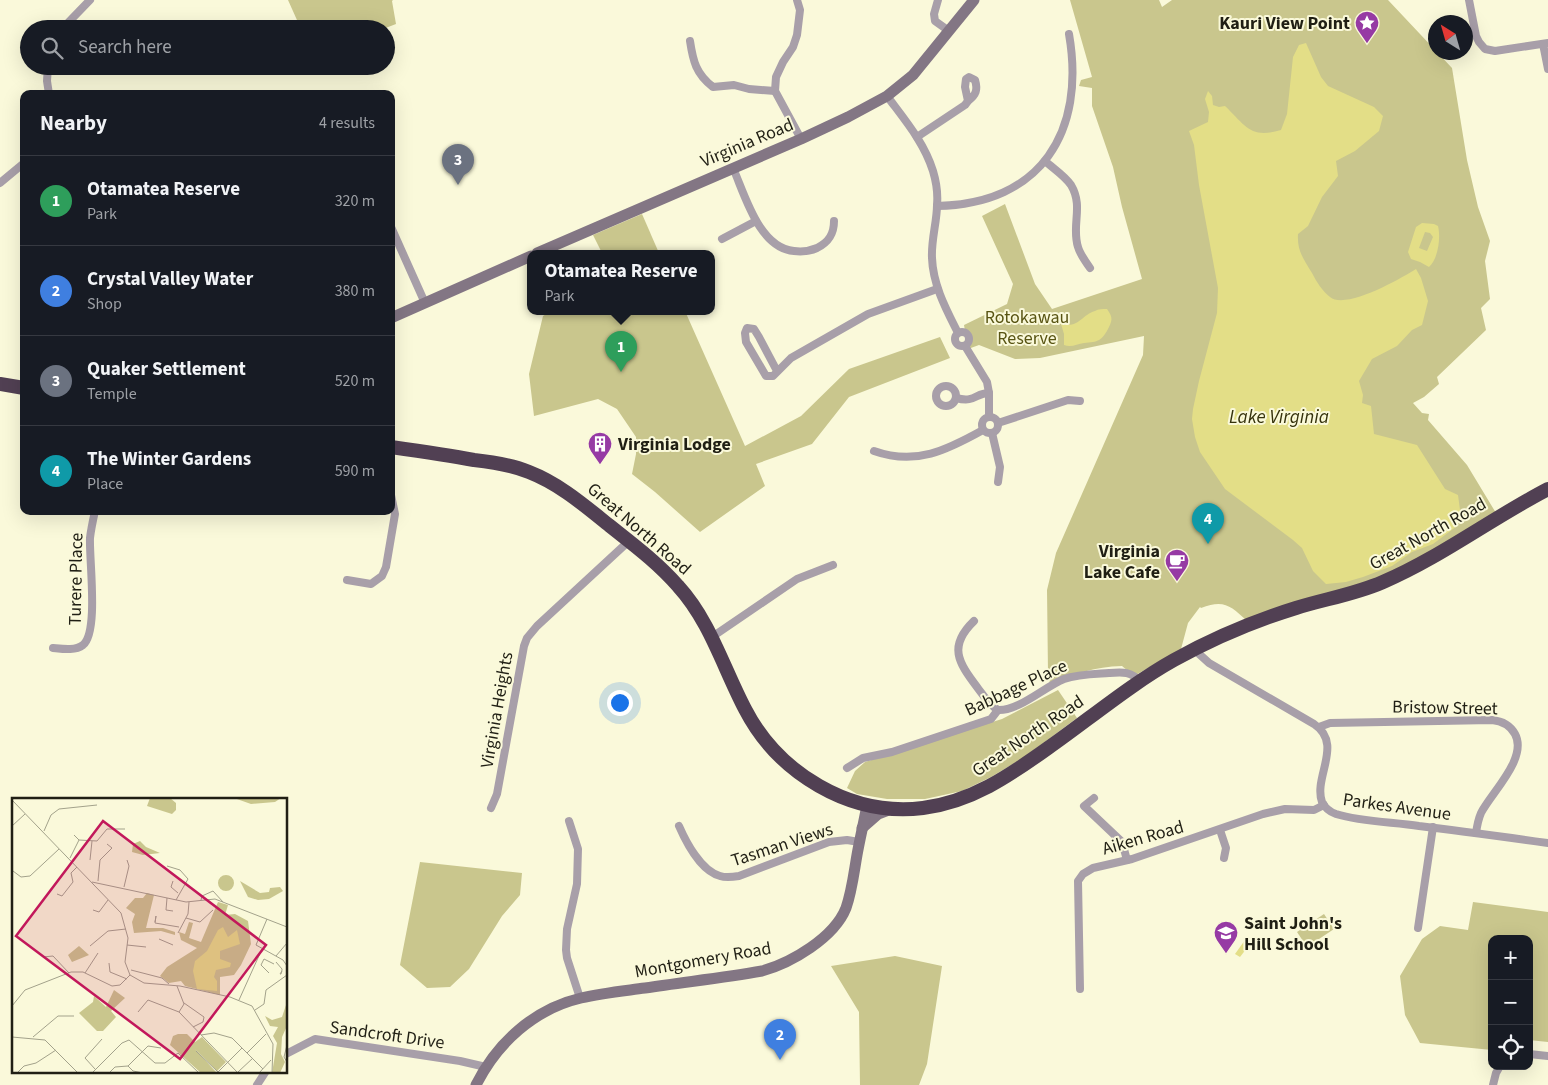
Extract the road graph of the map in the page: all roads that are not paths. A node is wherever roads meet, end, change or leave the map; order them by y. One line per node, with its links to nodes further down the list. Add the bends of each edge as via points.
1 (90, 0): 6 (street)
2 (797, 0): 14 (street, via 800,10 797,35 776,77)
3 (938, 0): 7 (street, via 935,21)
4 (974, 0): 7 (street, Virginia Road)
5 (1469, 0): 10 (street, via 1476,36 1485,49 1495,51)
6 (69, 20)
7 (949, 31): 15 (street, Virginia Road, via 913,75)
8 (1069, 34): 19 (street, via 1073,56 1072,98 1061,134)
9 (690, 41): 14 (street, via 692,57 702,78 713,87 734,84)
10 (1545, 43): 11 (street)
11 (1548, 69)
12 (47, 75): 13 (street)
13 (48, 90)
14 (775, 91): 18 (street)
15 (887, 96): 17 (street); 18 (street, Virginia Road)
16 (968, 101): 17 (street)
17 (917, 137): 23 (street, via 933,171)
18 (801, 139): 21 (street, Virginia Road)
19 (1045, 161): 23 (street, via 1035,172 997,196 972,203); 30 (street, via 1070,183 1074,192 1078,206 1078,247)
20 (20, 168): 22 (street)
21 (733, 168): 24 (street); 28 (street, Virginia Road)
22 (0, 183)
23 (938, 206): 31 (street, via 932,238)
24 (756, 221): 25 (street, via 771,241 790,251 801,252 812,250 829,239 834,231); 27 (street)
25 (834, 221)
26 (395, 236): 32 (street)
27 (722, 238)
28 (544, 250)
29 (527, 258): 32 (street)
30 (1090, 268)
31 (937, 289): 35 (street, via 868,314); 38 (street, via 958,333 956,344 965,346 985,377)
32 (425, 303): 33 (street)
33 (395, 316)
34 (759, 365): 35 (street); 35 (street, via 766,376 773,376); 35 (street, via 746,342 744,333 748,328 754,329)
35 (775, 368)
36 (0, 384): 37 (highway)
37 (20, 387)
38 (989, 393): 39 (street, via 972,400); 41 (street)
39 (956, 398)
40 (1080, 401): 42 (street, via 1068,400)
41 (989, 417): 42 (street); 43 (street, via 982,423)
42 (998, 423): 44 (street, via 997,430)
43 (983, 430): 44 (street); 46 (street, via 928,455 894,457)
44 (992, 433): 47 (street, via 1000,467)
45 (395, 448): 51 (highway, Great North Road, via 527,471 564,490)
46 (874, 451)
47 (998, 482)
48 (1548, 489): 57 (highway, Great North Road, via 1380,584 1281,612)
49 (95, 515): 56 (street, Turere Place, via 90,540 92,616 89,636 78,648)
50 (395, 515): 53 (street, via 382,576 371,584)
51 (629, 541): 55 (highway, Great North Road, via 681,588); 65 (street, Virginia Heights, via 527,638 497,794)
52 (834, 565): 55 (street, via 797,579)
53 (347, 580)
54 (974, 621): 59 (street, via 959,644 959,661 985,698)
55 (712, 637): 63 (highway, Great North Road, via 744,709 774,751 815,784 833,794)
56 (53, 648)
57 (1195, 649): 58 (highway, Great North Road); 60 (street, via 1209,663)
58 (1140, 682): 59 (street, Babbage Place, via 1124,672 1070,677 1008,710); 66 (highway, Great North Road, via 1016,772 983,790 944,804)
59 (998, 710): 61 (street, Babbage Place, via 991,719 980,724 863,758)
60 (1319, 727): 64 (street, Parkes Avenue, via 1327,740 1321,794); 72 (street, Bristow Street, via 1330,723 1492,720 1504,723 1516,736 1517,754 1481,813)
61 (847, 768)
62 (1094, 798): 76 (street, via 1084,806 1122,842)
63 (867, 805): 66 (highway, Great North Road); 70 (street, Montgomery Road)
64 (1324, 805): 69 (street, Parkes Avenue, via 1331,812 1343,816); 71 (street, Aiken Road, via 1309,811 1274,811)
65 (491, 808)
66 (891, 809): 70 (street, via 878,814)
67 (569, 821): 79 (street, via 578,849 577,884 567,928 566,950)
68 (678, 826): 73 (street, Tasman Views, via 686,843 706,868 728,878 829,842)
69 (1433, 827): 72 (street, Parkes Avenue); 77 (street)
70 (862, 828): 73 (street, Montgomery Road)
71 (1220, 830): 75 (street, via 1226,848); 76 (street, Aiken Road)
72 (1476, 832): 74 (street, Parkes Avenue)
73 (859, 842): 79 (street, Montgomery Road, via 846,909 827,933 784,964 762,971)
74 (1548, 843)
75 (1224, 858)
76 (1128, 860): 78 (street, Aiken Road, via 1094,868 1078,881)
77 (1418, 928)
78 (1080, 989)
79 (580, 998): 83 (street, Montgomery Road, via 548,1010 520,1028 500,1047)
80 (288, 1053): 83 (street, Sandcroft Drive, via 315,1039 460,1060)
81 (1533, 1054): 82 (street)
82 (1548, 1056)
83 (486, 1067): 87 (street, Montgomery Road)
84 (1498, 1070): 88 (street)
85 (265, 1072): 86 (street)
86 (258, 1085)
87 (476, 1085)
88 (1493, 1085)

